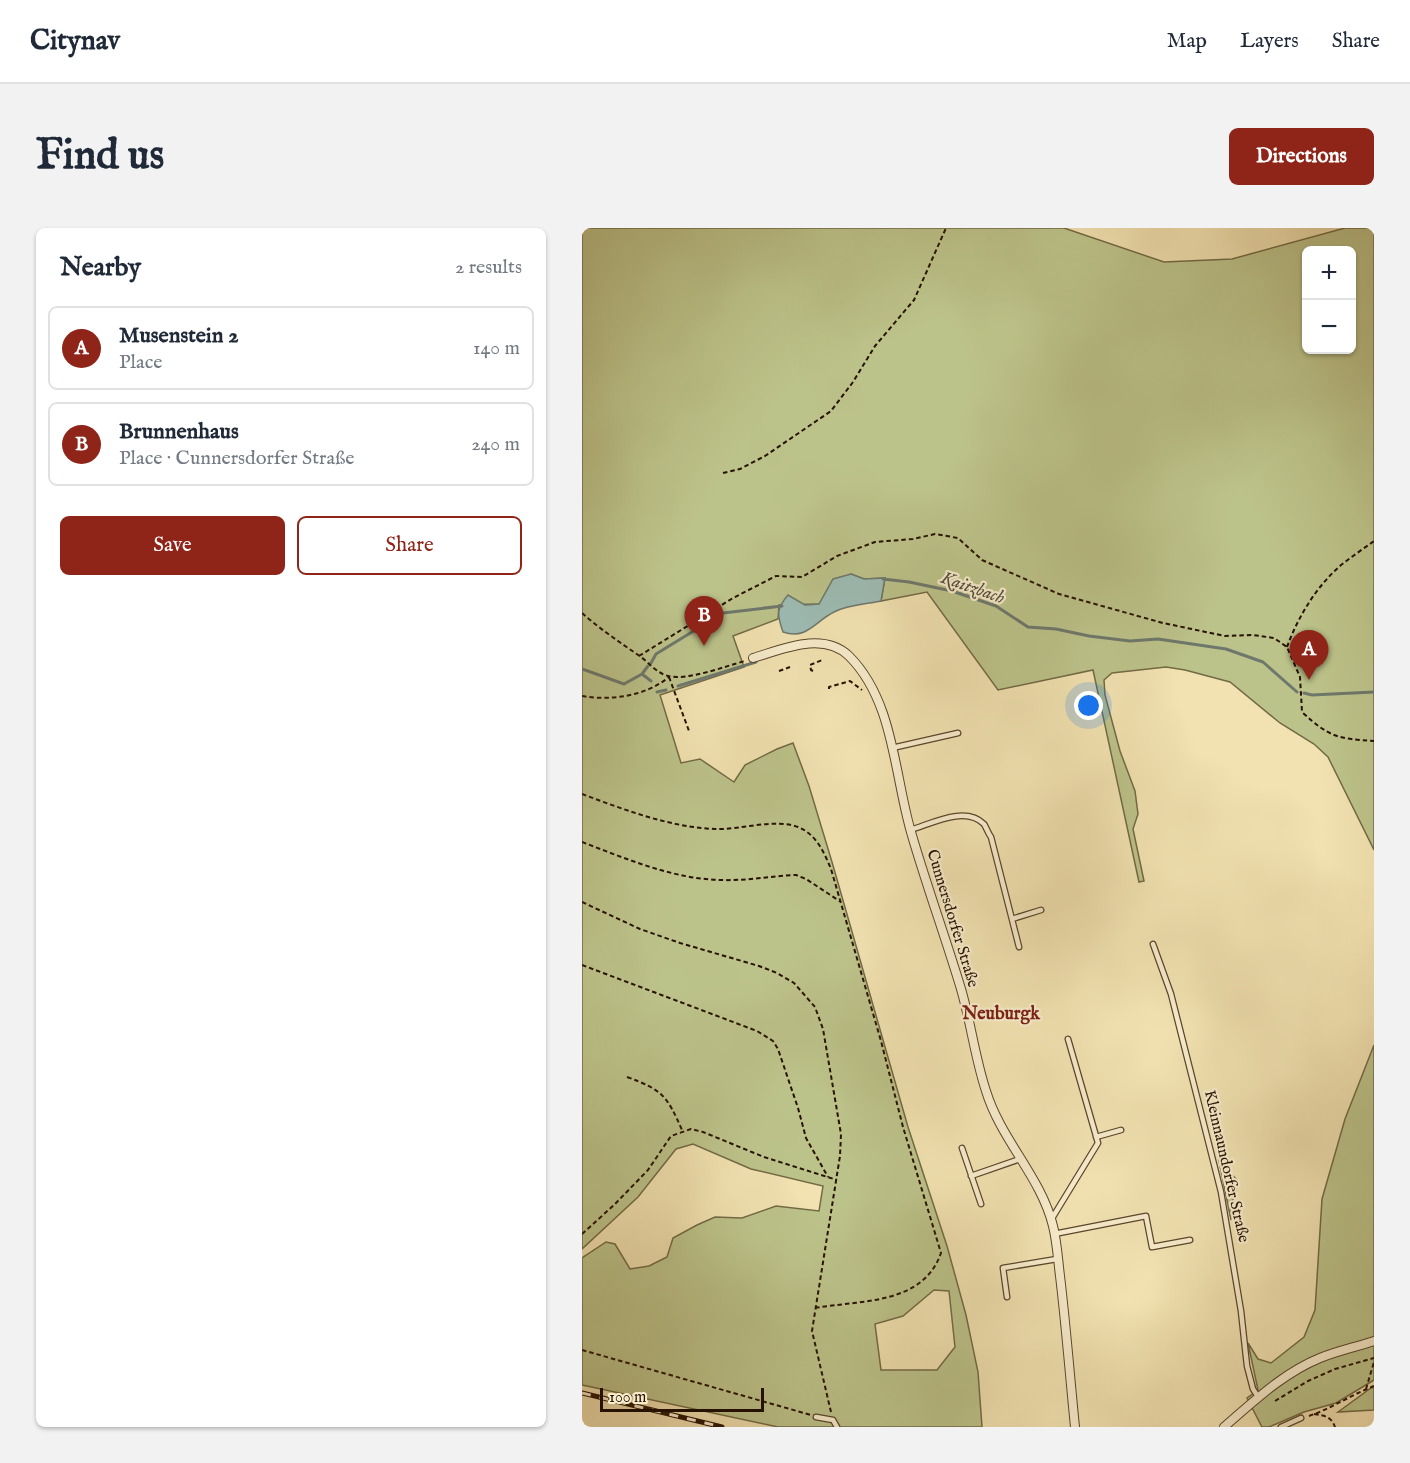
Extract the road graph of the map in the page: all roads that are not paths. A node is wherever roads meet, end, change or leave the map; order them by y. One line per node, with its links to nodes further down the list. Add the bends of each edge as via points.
1 (753, 658): 3 (street, Cunnersdorfer Straße, via 815,643 841,650 871,686)
2 (958, 733): 3 (lane)
3 (892, 748): 4 (street, Cunnersdorfer Straße)
4 (910, 830): 6 (lane, via 957,815 983,824 991,837); 13 (street, Cunnersdorfer Straße, via 961,990 986,1091)
5 (1041, 910): 6 (lane)
6 (1012, 919): 8 (lane)
7 (1153, 944): 22 (lane, Kleinnaundorfer Straße, via 1171,993 1221,1192 1247,1366)
8 (1019, 947)
9 (1068, 1039): 11 (lane)
10 (1121, 1130): 11 (lane)
11 (1096, 1137): 16 (lane, via 1098,1143)
12 (962, 1148): 14 (lane)
13 (1021, 1159): 14 (lane); 16 (street, Cunnersdorfer Straße)
14 (972, 1176): 15 (lane)
15 (981, 1204)
16 (1051, 1220): 17 (street, Cunnersdorfer Straße)
17 (1054, 1234): 18 (lane, via 1146,1216 1152,1247); 19 (street, Cunnersdorfer Straße)
18 (1190, 1240)
19 (1057, 1258): 20 (lane, via 1003,1268); 26 (street, Cunnersdorfer Straße)
20 (1007, 1297)
21 (1374, 1341): 22 (street, via 1319,1358)
22 (1259, 1398): 27 (street)
23 (816, 1417): 25 (lane, via 833,1420)
24 (1301, 1418): 28 (lane)
25 (837, 1427)
26 (1075, 1427)
27 (1224, 1427)
28 (1281, 1427)

